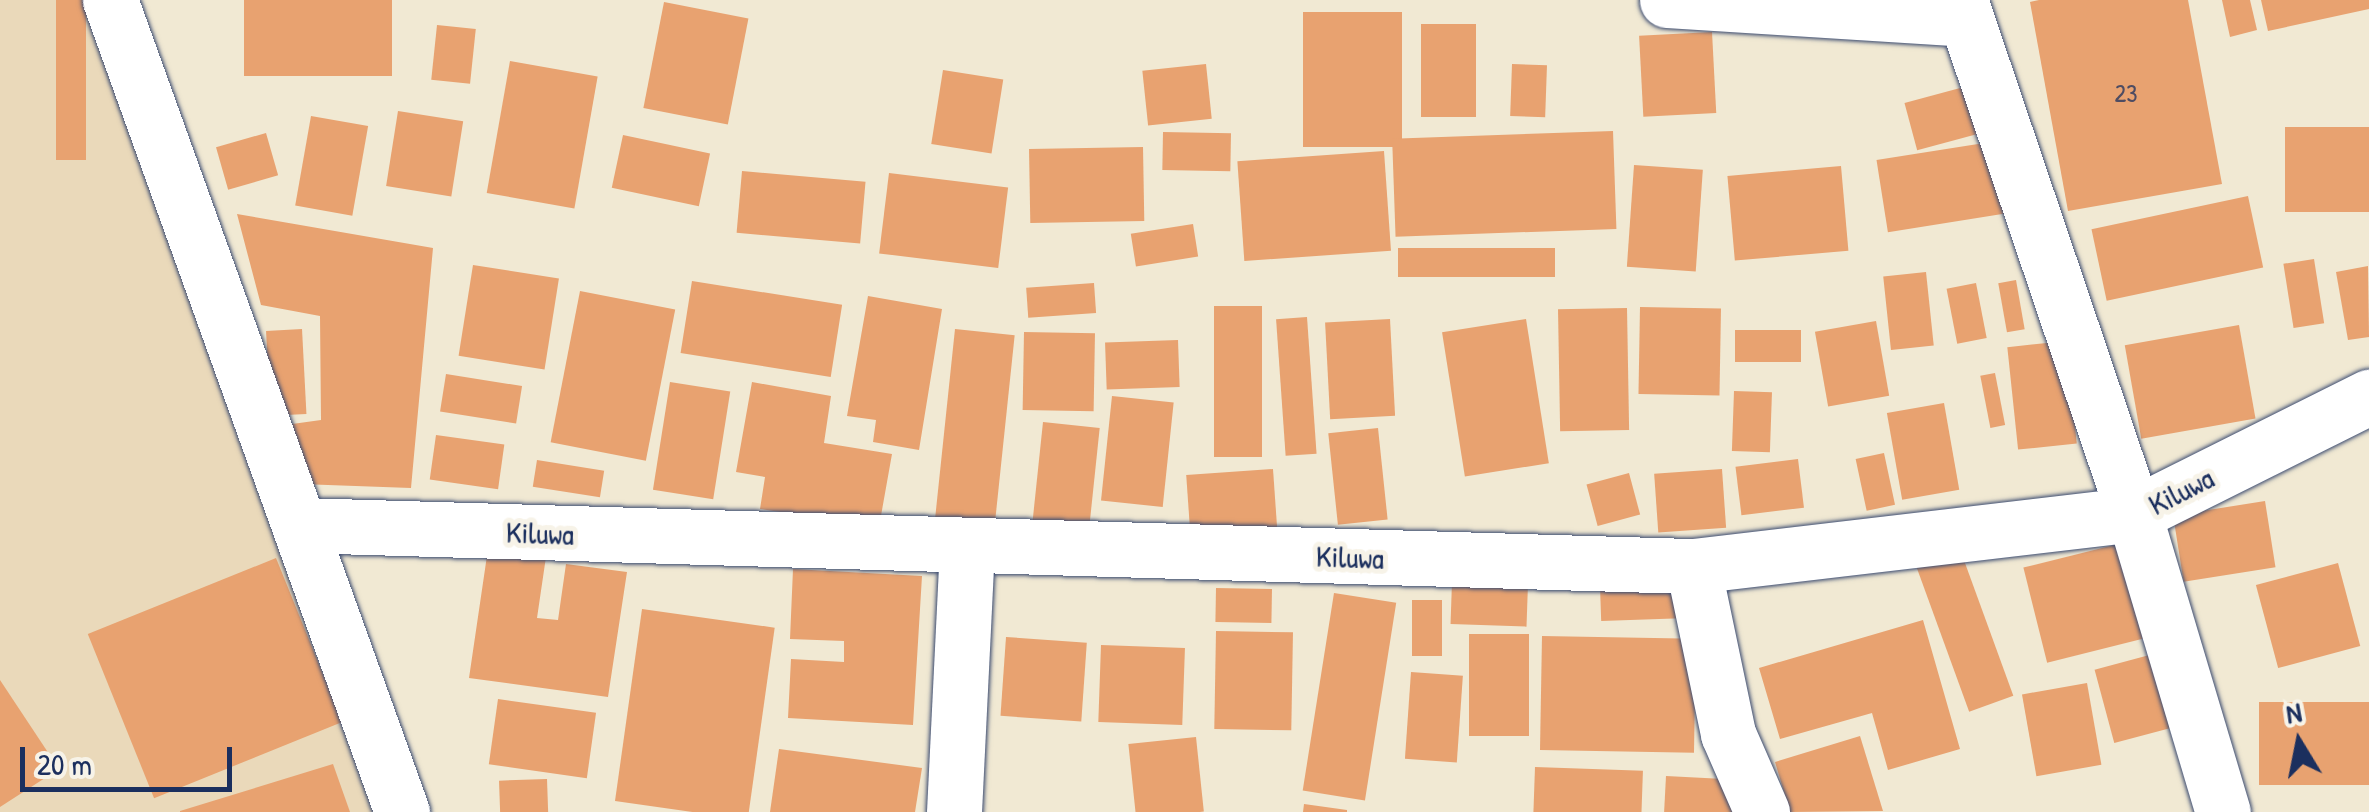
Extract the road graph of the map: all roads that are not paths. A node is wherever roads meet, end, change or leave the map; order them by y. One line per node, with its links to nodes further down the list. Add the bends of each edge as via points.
1 (110, 0): 6 (street)
2 (1668, 0): 3 (street)
3 (1963, 10): 5 (street)
4 (2369, 398): 5 (street, Kiluwa)
5 (2134, 514): 8 (street, Kiluwa); 12 (street)
6 (300, 526): 7 (street, Kiluwa); 9 (street)
7 (967, 547): 8 (street, Kiluwa); 10 (street)
8 (1693, 566): 11 (street, via 1728,734)
9 (402, 812)
10 (954, 812)
11 (1762, 812)
12 (2223, 812)

